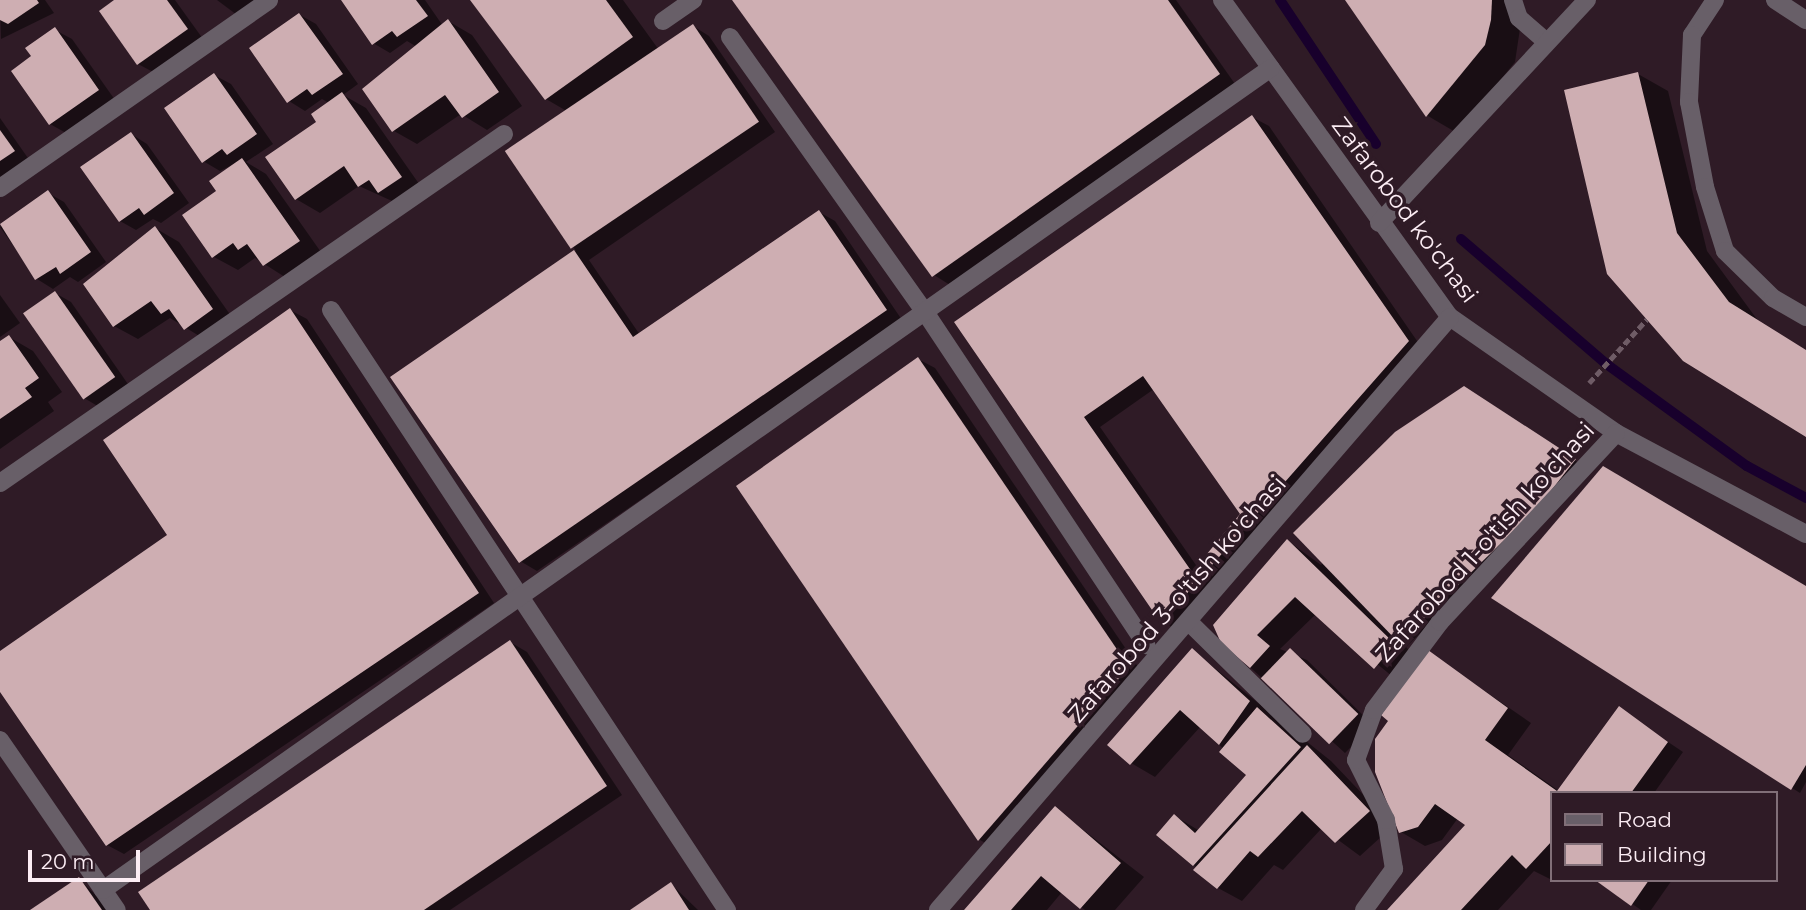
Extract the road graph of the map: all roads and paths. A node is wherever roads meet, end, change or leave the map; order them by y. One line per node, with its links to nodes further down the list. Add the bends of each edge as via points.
1 (269, 0): 14 (street)
2 (693, 0): 9 (street)
3 (1222, 0): 12 (street, Zafarobod ko'chasi)
4 (1513, 0): 11 (street, via 1520,19)
5 (1587, 0): 11 (street)
6 (1715, 0): 19 (street, via 1692,34 1689,102 1705,187 1725,251 1773,298)
7 (1775, 0): 8 (street)
8 (1806, 20)
9 (663, 21)
10 (730, 37): 17 (street)
11 (1543, 39): 15 (street)
12 (1271, 68): 15 (street, Zafarobod ko'chasi); 17 (street)
13 (504, 134): 23 (street)
14 (0, 188)
15 (1379, 223): 18 (street, Zafarobod ko'chasi)
16 (331, 310): 25 (street)
17 (925, 312): 25 (street); 27 (street)
18 (1450, 317): 21 (street, Zafarobod ko'chasi); 26 (street, Zafarobod 3-o'tish ko'chasi)
19 (1806, 317)
20 (1647, 319): 21 (path)
21 (1570, 405): 22 (street, Zafarobod ko'chasi)
22 (1616, 433): 24 (street, Zafarobod ko'chasi); 34 (street, Zafarobod 1-o'tish ko'chasi, via 1440,622 1374,710 1356,760 1386,820 1394,869)
23 (0, 483)
24 (1806, 534)
25 (522, 596): 30 (street); 32 (street)
26 (1190, 623): 28 (street); 33 (street, Zafarobod 3-o'tish ko'chasi)
27 (1146, 645)
28 (1303, 734)
29 (0, 740): 30 (street)
30 (103, 890): 31 (street)
31 (117, 910)
32 (727, 910)
33 (938, 910)
34 (1364, 910)

